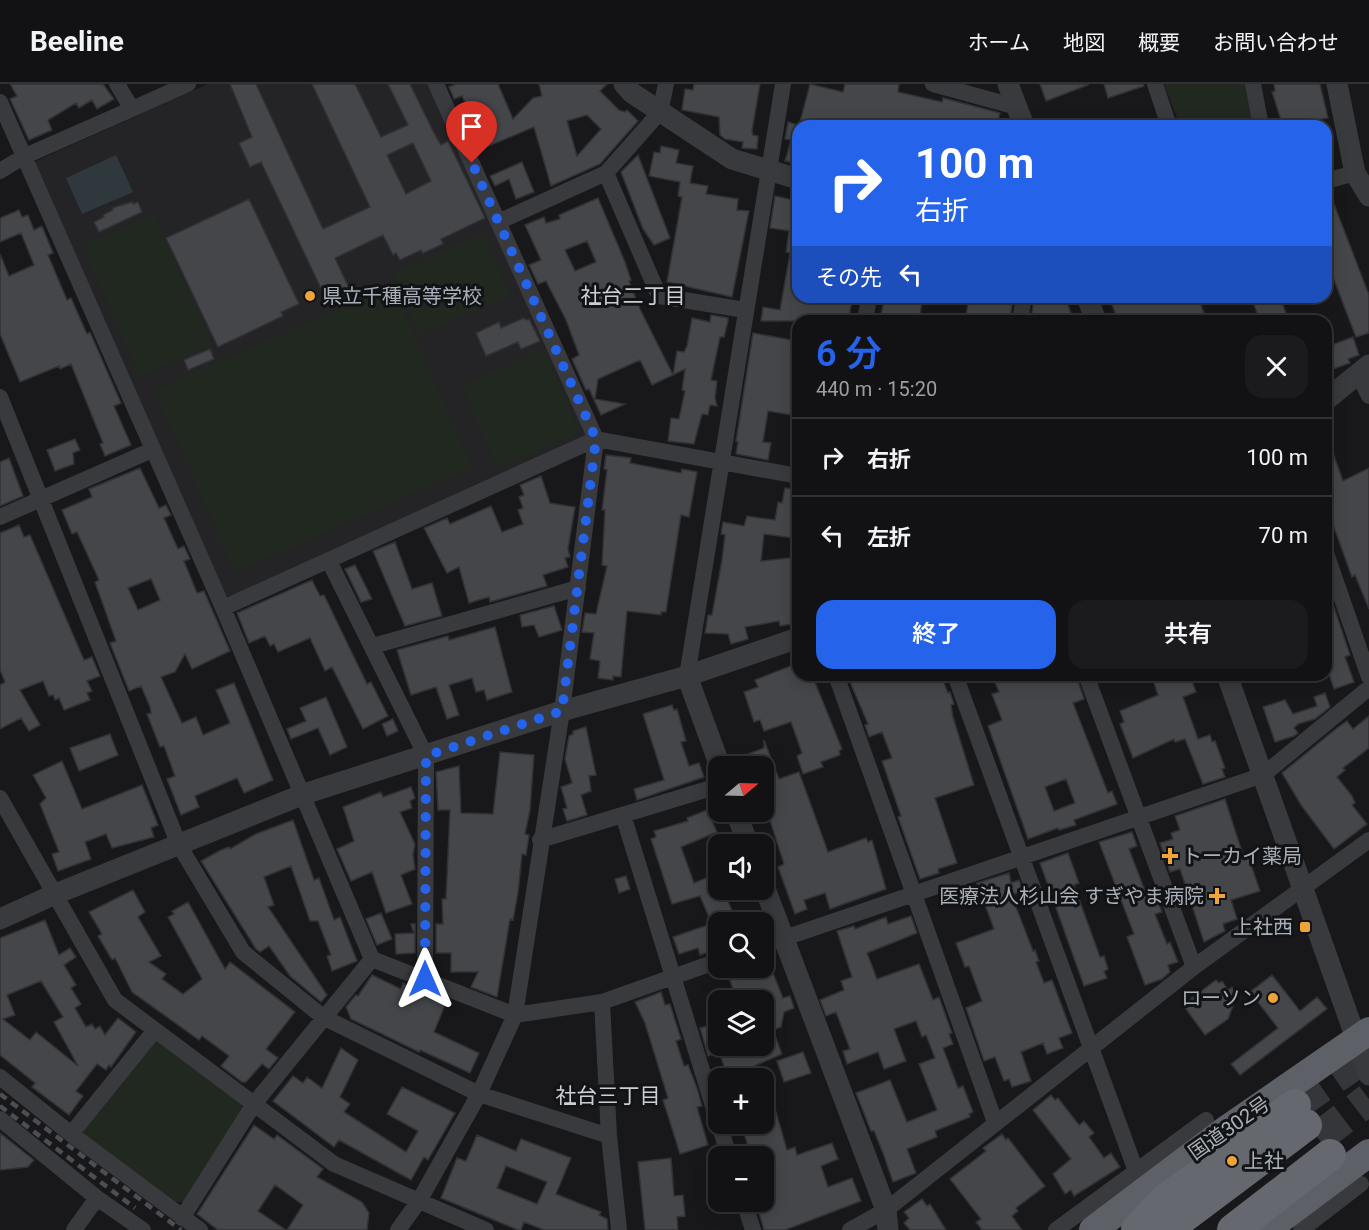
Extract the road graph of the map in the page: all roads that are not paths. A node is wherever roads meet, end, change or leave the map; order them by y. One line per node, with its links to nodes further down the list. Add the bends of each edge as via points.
1 (117, 84): 13 (street)
2 (188, 84): 13 (street)
3 (436, 84): 26 (street)
4 (624, 84): 14 (street)
5 (666, 84): 14 (street)
6 (783, 84): 19 (street)
7 (933, 84): 15 (street)
8 (1008, 84): 15 (street)
9 (1155, 84): 16 (street)
10 (1253, 84): 17 (street)
11 (1337, 84): 21 (street)
12 (0, 102): 18 (street)
13 (132, 109): 18 (street)
14 (660, 112): 19 (street, via 732,159); 22 (street)
15 (1020, 116)
16 (1167, 120)
17 (1261, 120)
18 (23, 157): 20 (street); 33 (street)
19 (768, 170): 23 (street); 27 (street)
20 (0, 171)
21 (1355, 172): 24 (street); 25 (street)
22 (606, 173): 26 (street); 27 (street, via 659,296)
23 (792, 177)
24 (1332, 180)
25 (1369, 196)
26 (498, 222): 32 (street)
27 (746, 310): 34 (street)
28 (1363, 370): 29 (street); 30 (street)
29 (1332, 395)
30 (1369, 396)
31 (0, 398): 36 (street)
32 (596, 439): 34 (street); 38 (street); 40 (street)
33 (152, 450): 36 (street); 41 (street)
34 (721, 462): 35 (street); 44 (street)
35 (792, 476)
36 (40, 498): 37 (street); 62 (street)
37 (0, 517)
38 (330, 561): 41 (street); 43 (street)
39 (1332, 570): 45 (street)
40 (578, 588): 43 (street); 51 (street)
41 (223, 608): 56 (street)
42 (792, 640): 44 (street)
43 (373, 646): 52 (street)
44 (687, 676): 51 (street); 53 (street)
45 (1369, 677)
46 (838, 681): 65 (street)
47 (958, 681): 63 (street)
48 (1088, 681): 59 (street)
49 (1229, 681): 54 (street)
50 (1369, 688): 54 (street)
51 (562, 711): 52 (street); 60 (street)
52 (426, 756): 56 (street); 74 (street)
53 (716, 756)
54 (1263, 775): 59 (street); 64 (street)
55 (708, 789): 58 (street)
56 (304, 794): 62 (street); 70 (street)
57 (0, 798): 66 (street)
58 (624, 815): 60 (street); 73 (street)
59 (1140, 816): 63 (street); 72 (street)
60 (540, 840): 76 (street)
61 (1369, 840): 64 (street)
62 (179, 845): 66 (street); 77 (street, via 243,952)
63 (1023, 857): 65 (street); 80 (street)
64 (1303, 889): 72 (street); 79 (street)
65 (914, 894): 68 (street); 87 (street)
66 (53, 895): 67 (street); 78 (street, via 115,1000)
67 (0, 919)
68 (774, 942)
69 (774, 944): 100 (street)
70 (372, 959): 74 (street); 77 (street)
71 (708, 965): 73 (street)
72 (1194, 967): 80 (street)
73 (673, 977): 75 (street); 83 (street)
74 (425, 979): 76 (street)
75 (602, 1002): 76 (street); 92 (street)
76 (515, 1015): 84 (street)
77 (323, 1017): 84 (street); 85 (street)
78 (155, 1030): 85 (street); 91 (street)
79 (1363, 1035): 81 (street); 88 (highway, 国道302号)
80 (1092, 1046): 87 (street); 94 (street)
81 (1369, 1075)
82 (0, 1077): 91 (street)
83 (708, 1088)
84 (479, 1094): 92 (street); 97 (street)
85 (254, 1104): 97 (street, via 334,1164); 99 (street)
86 (0, 1119): 96 (street)
87 (995, 1122): 100 (street)
88 (1216, 1124): 94 (street); 110 (highway, 国道302号)
89 (1264, 1127): 90 (highway); 111 (highway, via 1224,1150); 112 (highway, via 1164,1201)
90 (1312, 1131): 113 (highway); 114 (highway); 115 (highway)
91 (70, 1134): 99 (street)
92 (609, 1136): 106 (street)
93 (1369, 1153): 116 (highway)
94 (1136, 1171): 109 (street)
95 (1361, 1184): 117 (street)
96 (97, 1198): 101 (street); 102 (street)
97 (419, 1201): 104 (street); 105 (street)
98 (747, 1212): 107 (street)
99 (182, 1218): 103 (street)
100 (887, 1220): 108 (street)
101 (74, 1230)
102 (143, 1230)
103 (200, 1230)
104 (398, 1230)
105 (486, 1230)
106 (619, 1230)
107 (753, 1230)
108 (850, 1230)
109 (1056, 1230)
110 (1093, 1230)
111 (1116, 1230)
112 (1137, 1230)
113 (1166, 1230)
114 (1197, 1230)
115 (1233, 1230)
116 (1266, 1230)
117 (1301, 1230)

